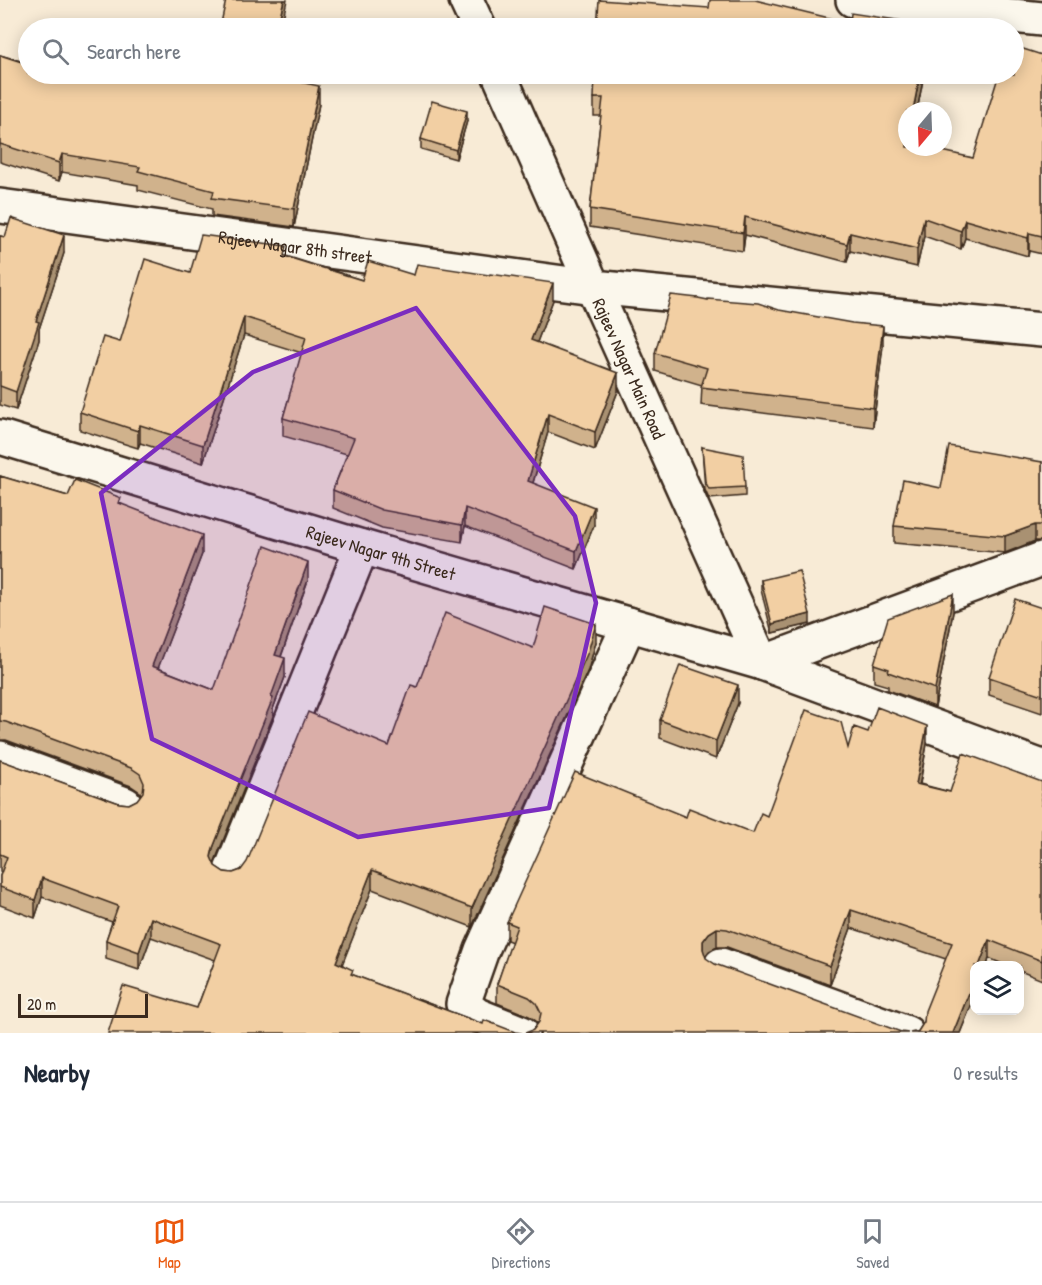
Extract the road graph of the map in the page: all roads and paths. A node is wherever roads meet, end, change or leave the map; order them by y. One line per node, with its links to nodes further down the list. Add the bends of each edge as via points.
1 (466, 0): 3 (street)
2 (853, 0): 4 (street)
3 (474, 18)
4 (1042, 19)
5 (503, 84): 7 (street, Rajeev Nagar Main Road)
6 (0, 206): 7 (street, Rajeev Nagar 8th street)
7 (593, 287): 8 (street, Rajeev Nagar 8th street); 13 (street, Rajeev Nagar Main Road)
8 (1042, 330)
9 (3, 447): 10 (street, Rajeev Nagar 9th Street)
10 (362, 547): 12 (street, Rajeev Nagar 9th Street); 17 (street)
11 (1042, 559): 13 (street)
12 (629, 624): 13 (street, Rajeev Nagar 9th Street); 19 (street, via 482,950 463,1004 477,1015)
13 (762, 663): 15 (street, Rajeev Nagar 9th Street)
14 (0, 758): 16 (street)
15 (1042, 767)
16 (124, 804)
17 (230, 873)
18 (721, 965): 20 (street)
19 (522, 1033)
20 (907, 1033)

